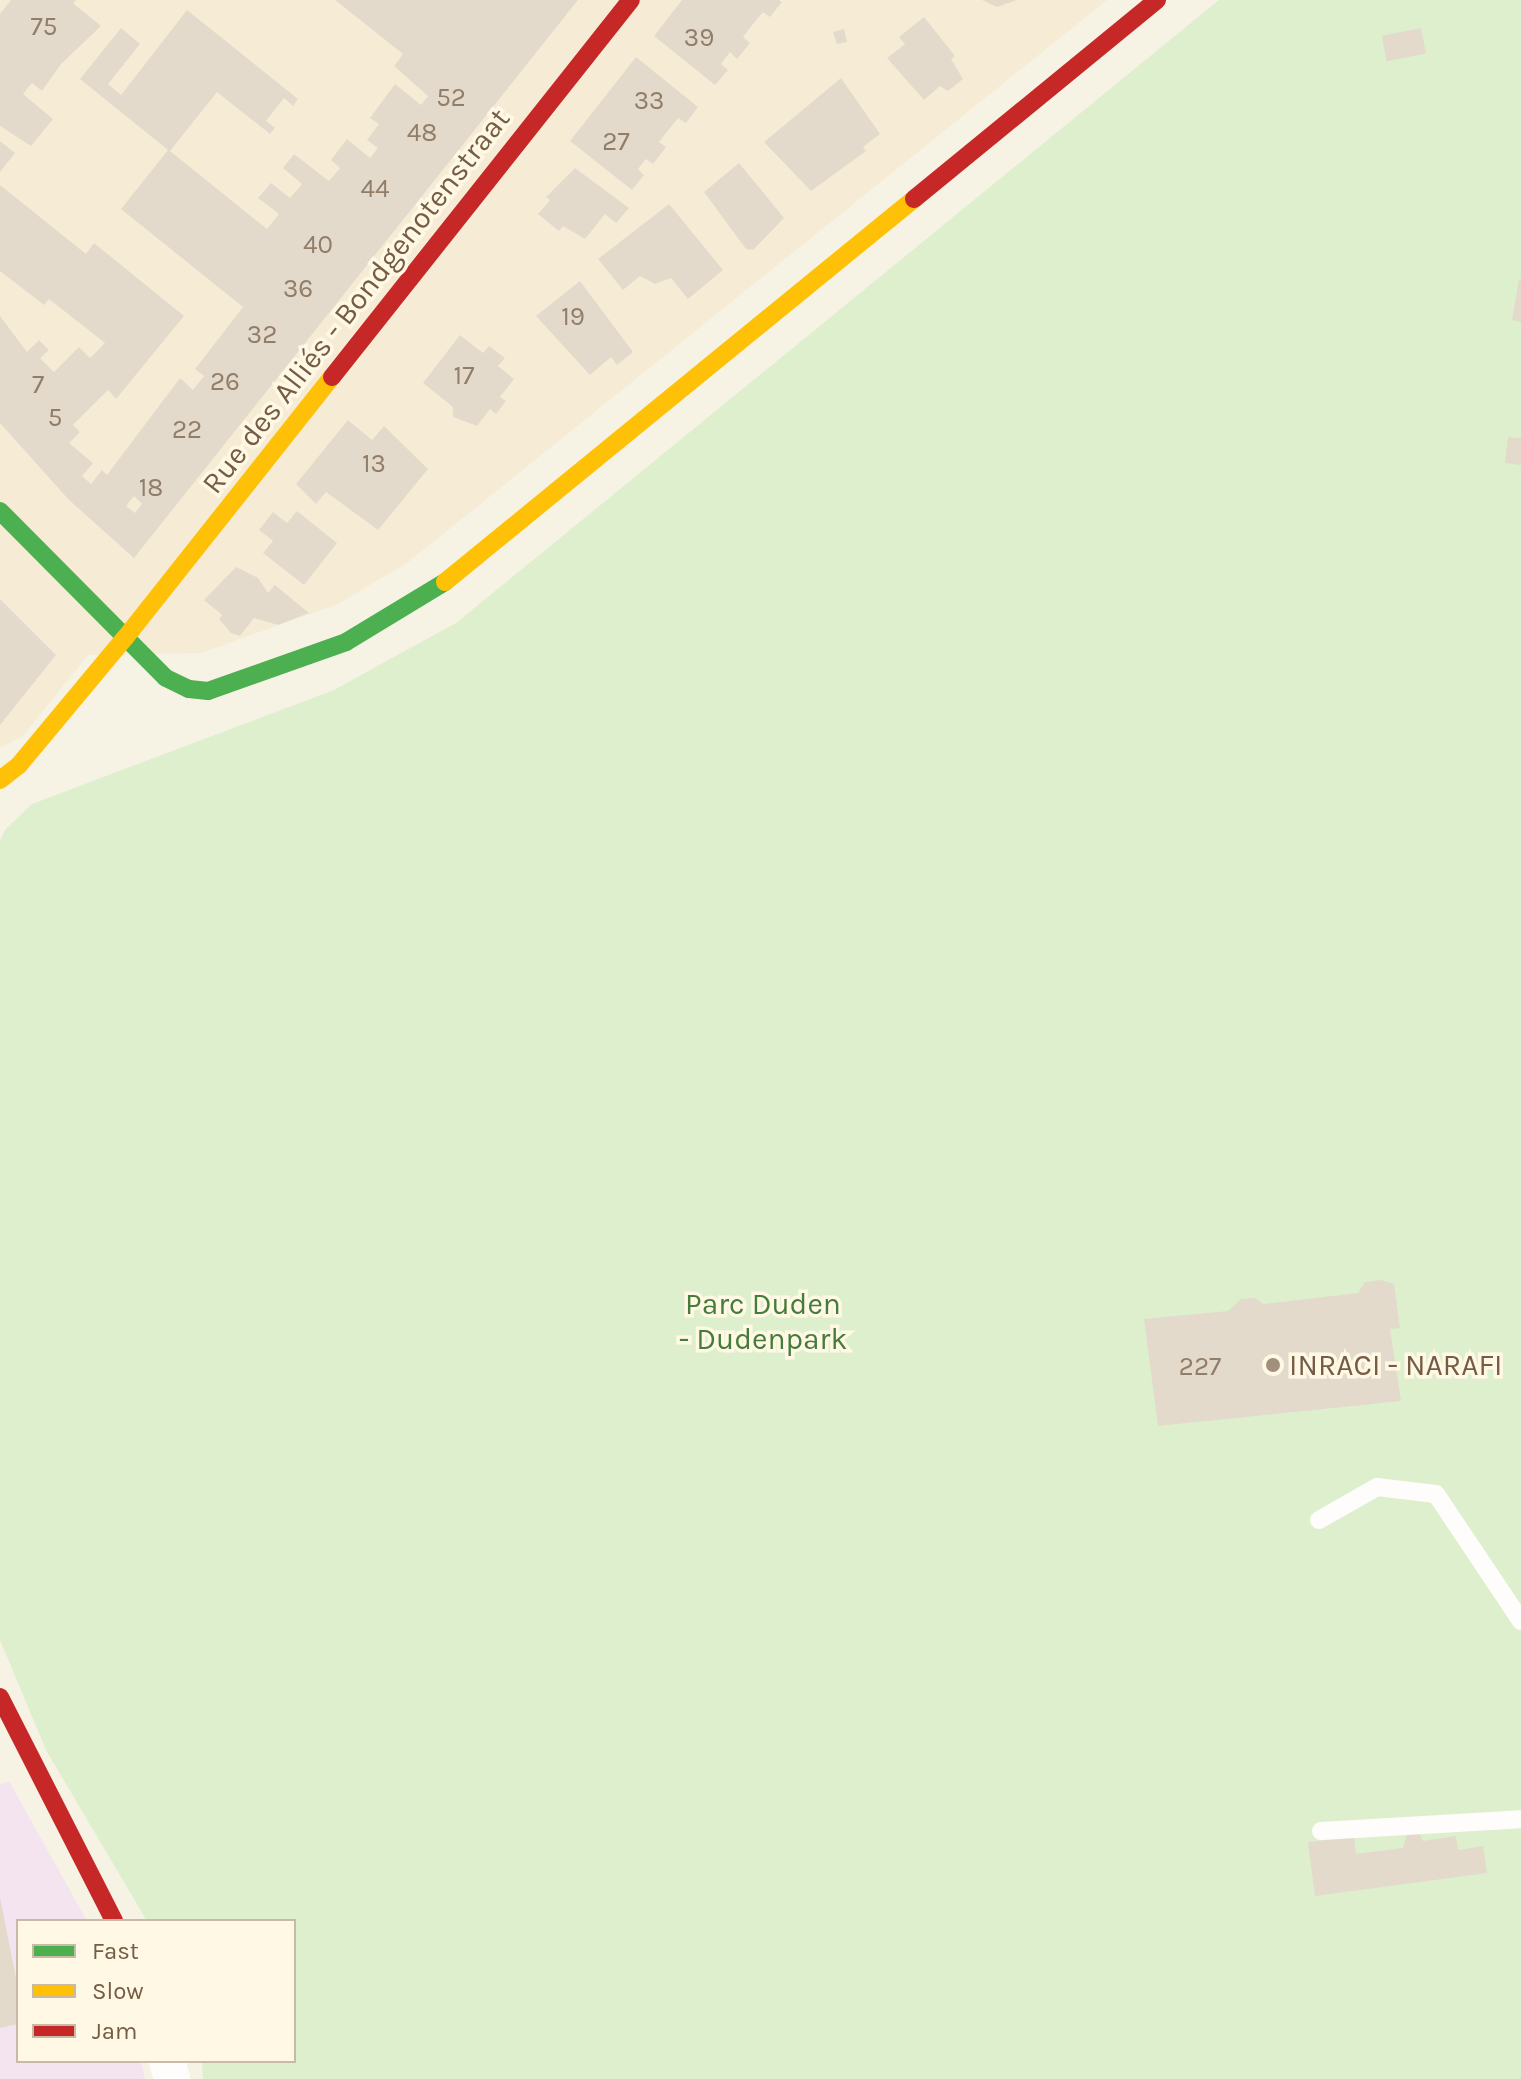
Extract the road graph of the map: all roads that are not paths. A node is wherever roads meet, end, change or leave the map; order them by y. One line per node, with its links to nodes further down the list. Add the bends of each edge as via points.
1 (631, 0): 4 (street, Rue des Alliés - Bondgenotenstraat)
2 (1157, 0): 4 (street, via 423,600 346,642 208,691 166,678)
3 (0, 511): 4 (street)
4 (125, 638): 5 (street, Rue des Alliés - Bondgenotenstraat, via 19,765)
5 (0, 780)
6 (1319, 1520): 7 (lane, via 1377,1487 1436,1494)
7 (1521, 1621)
8 (0, 1697): 11 (street)
9 (1521, 1819): 10 (lane)
10 (1321, 1831)
11 (113, 1919)

